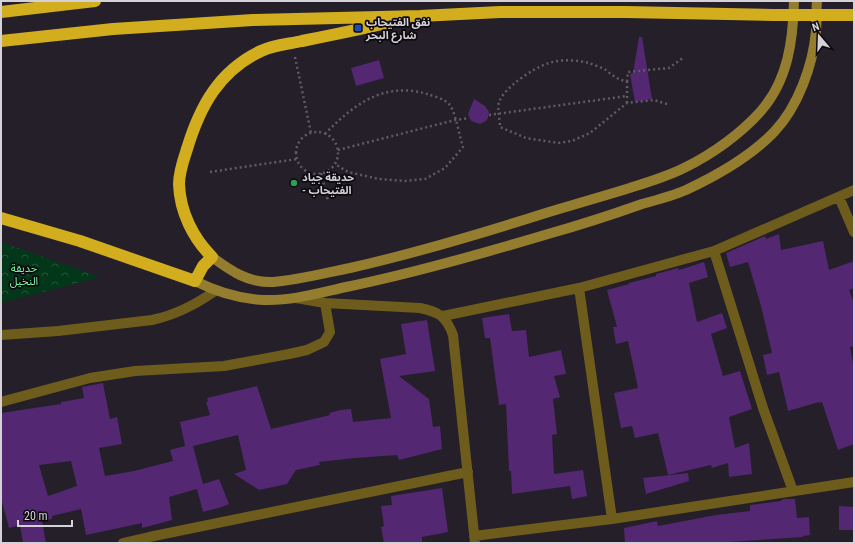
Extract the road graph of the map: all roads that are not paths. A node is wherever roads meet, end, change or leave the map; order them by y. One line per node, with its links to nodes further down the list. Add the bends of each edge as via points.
1 (95, 1): 4 (highway)
2 (794, 1): 13 (main road, via 788,59 776,89 745,126 710,153 684,168 653,181 473,236 376,262 318,274 272,282 235,274)
3 (817, 1): 17 (main road, via 812,54 792,109 774,132 716,175 676,193 480,255 388,279)
4 (1, 12)
5 (853, 15): 6 (highway, bridge, via 500,12)
6 (420, 16): 7 (highway, via 253,20 113,29); 13 (highway, via 263,50 241,62 228,73 205,103 195,122 180,170 179,185 189,227)
7 (1, 41)
8 (854, 190): 9 (street)
9 (839, 197): 11 (street); 12 (street)
10 (1, 218): 14 (highway, via 80,241)
11 (854, 232)
12 (714, 251): 15 (street); 24 (street, via 763,408)
13 (212, 258): 14 (highway, via 199,272)
14 (195, 281): 16 (main road)
15 (579, 288): 19 (street); 25 (street)
16 (215, 291): 17 (main road, via 238,298); 20 (street, via 181,311 152,320)
17 (295, 298): 18 (street)
18 (325, 304): 19 (street, via 420,308); 21 (street, via 330,332 324,342 307,350 224,366 136,371 90,378)
19 (443, 316): 22 (street, via 453,335)
20 (1, 335)
21 (1, 402)
22 (468, 472): 26 (street); 27 (street)
23 (854, 482): 24 (street)
24 (793, 491): 25 (street)
25 (612, 519): 27 (street)
26 (149, 540): 28 (street)
27 (475, 540)
28 (123, 543)

